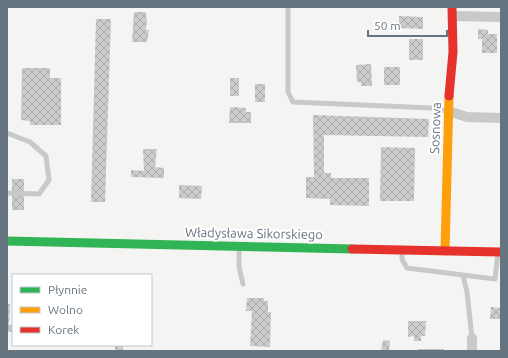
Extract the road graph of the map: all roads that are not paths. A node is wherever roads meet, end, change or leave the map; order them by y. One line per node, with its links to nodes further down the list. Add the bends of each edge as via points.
1 (288, 7): 4 (lane, via 288,92 293,102 432,108)
2 (452, 12): 3 (street); 4 (main road, Sosnowa, via 453,52)
3 (501, 17)
4 (448, 111): 5 (street, via 467,117); 11 (main road, Sosnowa)
5 (501, 118)
6 (7, 133): 7 (lane, via 30,142 46,156 49,180 39,194)
7 (7, 193)
8 (7, 240): 9 (main road, Władysława Sikorskiego)
9 (239, 246): 10 (main road, Władysława Sikorskiego); 14 (lane, via 239,267)
10 (402, 250): 11 (main road, Władysława Sikorskiego); 13 (lane, via 402,259 407,268)
11 (445, 251): 12 (main road, Władysława Sikorskiego)
12 (499, 252): 13 (lane, via 495,279)
13 (462, 276): 15 (lane, via 467,292)
14 (243, 284)
15 (472, 338): 16 (street)
16 (472, 351)

